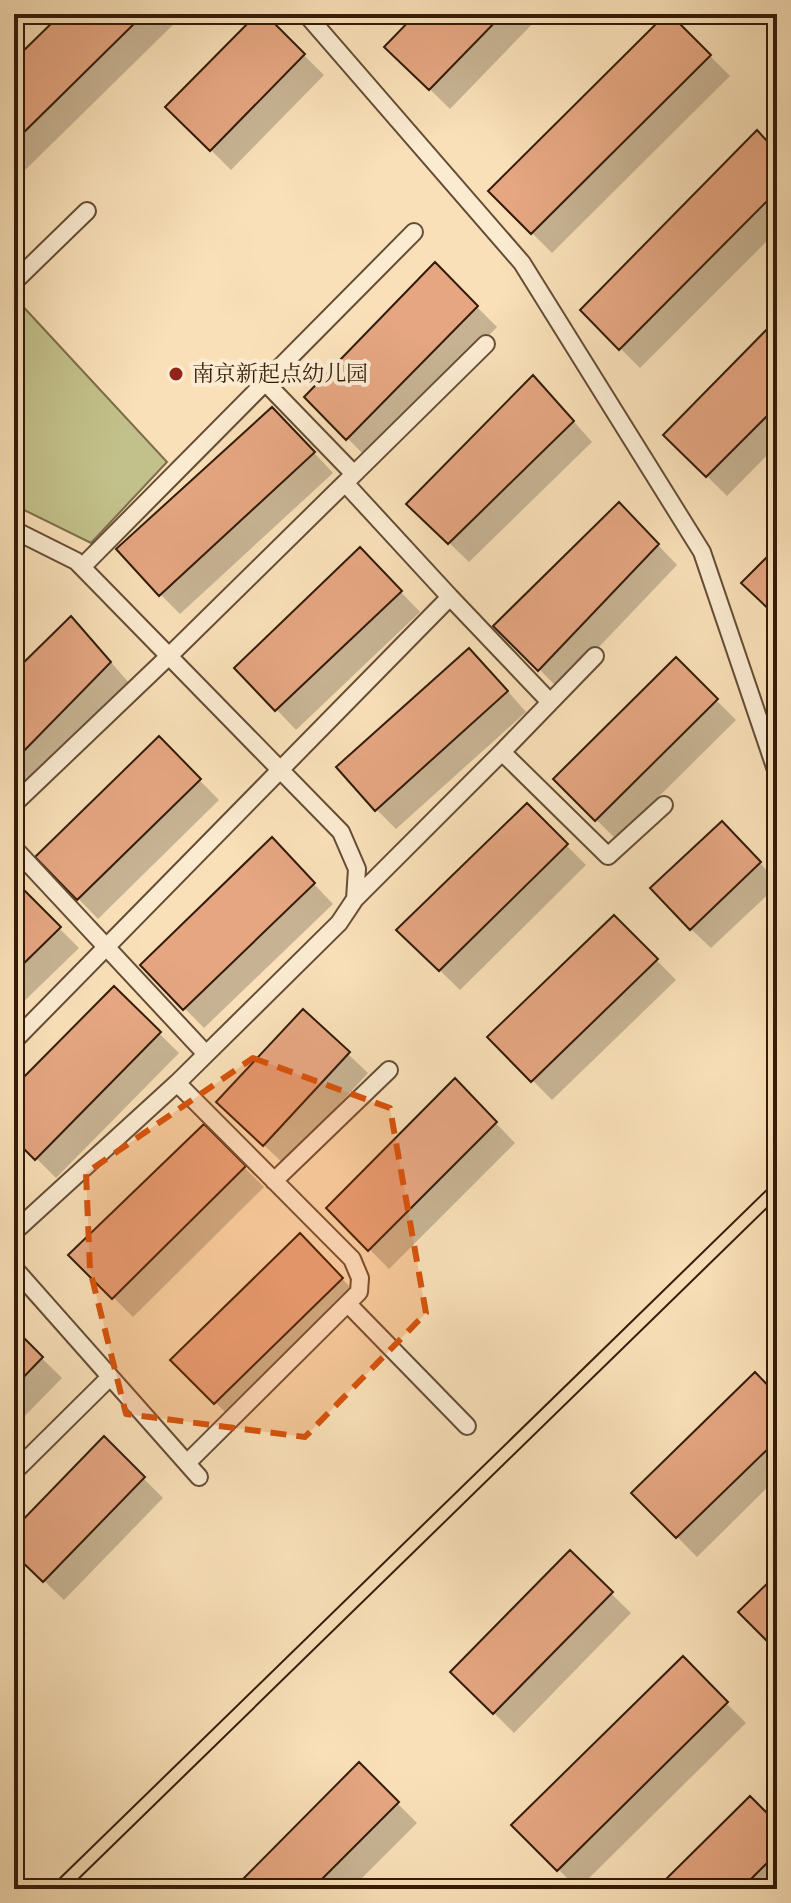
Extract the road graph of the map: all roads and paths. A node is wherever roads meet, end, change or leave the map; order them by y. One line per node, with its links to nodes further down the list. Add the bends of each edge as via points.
1 (306, 14): 16 (lane, via 522,263 702,552)
2 (87, 211): 4 (lane)
3 (414, 232): 6 (lane)
4 (14, 282)
5 (486, 344): 7 (lane)
6 (265, 382): 7 (lane); 9 (lane)
7 (349, 478): 10 (lane); 11 (lane)
8 (14, 530): 9 (lane)
9 (82, 567): 11 (lane)
10 (450, 597): 13 (lane); 15 (lane)
11 (169, 656): 15 (lane); 17 (lane)
12 (595, 656): 13 (lane)
13 (550, 702): 14 (lane)
14 (502, 752): 18 (lane, via 608,856); 20 (lane)
15 (280, 770): 20 (lane, via 341,832 357,869); 21 (lane)
16 (777, 773)
17 (14, 804)
18 (664, 805)
19 (14, 848): 21 (lane)
20 (355, 899): 23 (lane, via 339,923)
21 (106, 948): 22 (lane); 23 (lane)
22 (14, 1041)
23 (206, 1054): 25 (lane)
24 (389, 1070): 26 (lane)
25 (177, 1083): 26 (lane); 27 (lane)
26 (274, 1181): 29 (lane, via 352,1259 359,1292)
27 (14, 1232)
28 (14, 1268): 30 (lane)
29 (348, 1304): 31 (lane); 32 (lane)
30 (110, 1377): 32 (lane); 33 (lane)
31 (467, 1426)
32 (187, 1463): 34 (lane)
33 (14, 1472)
34 (199, 1477)

